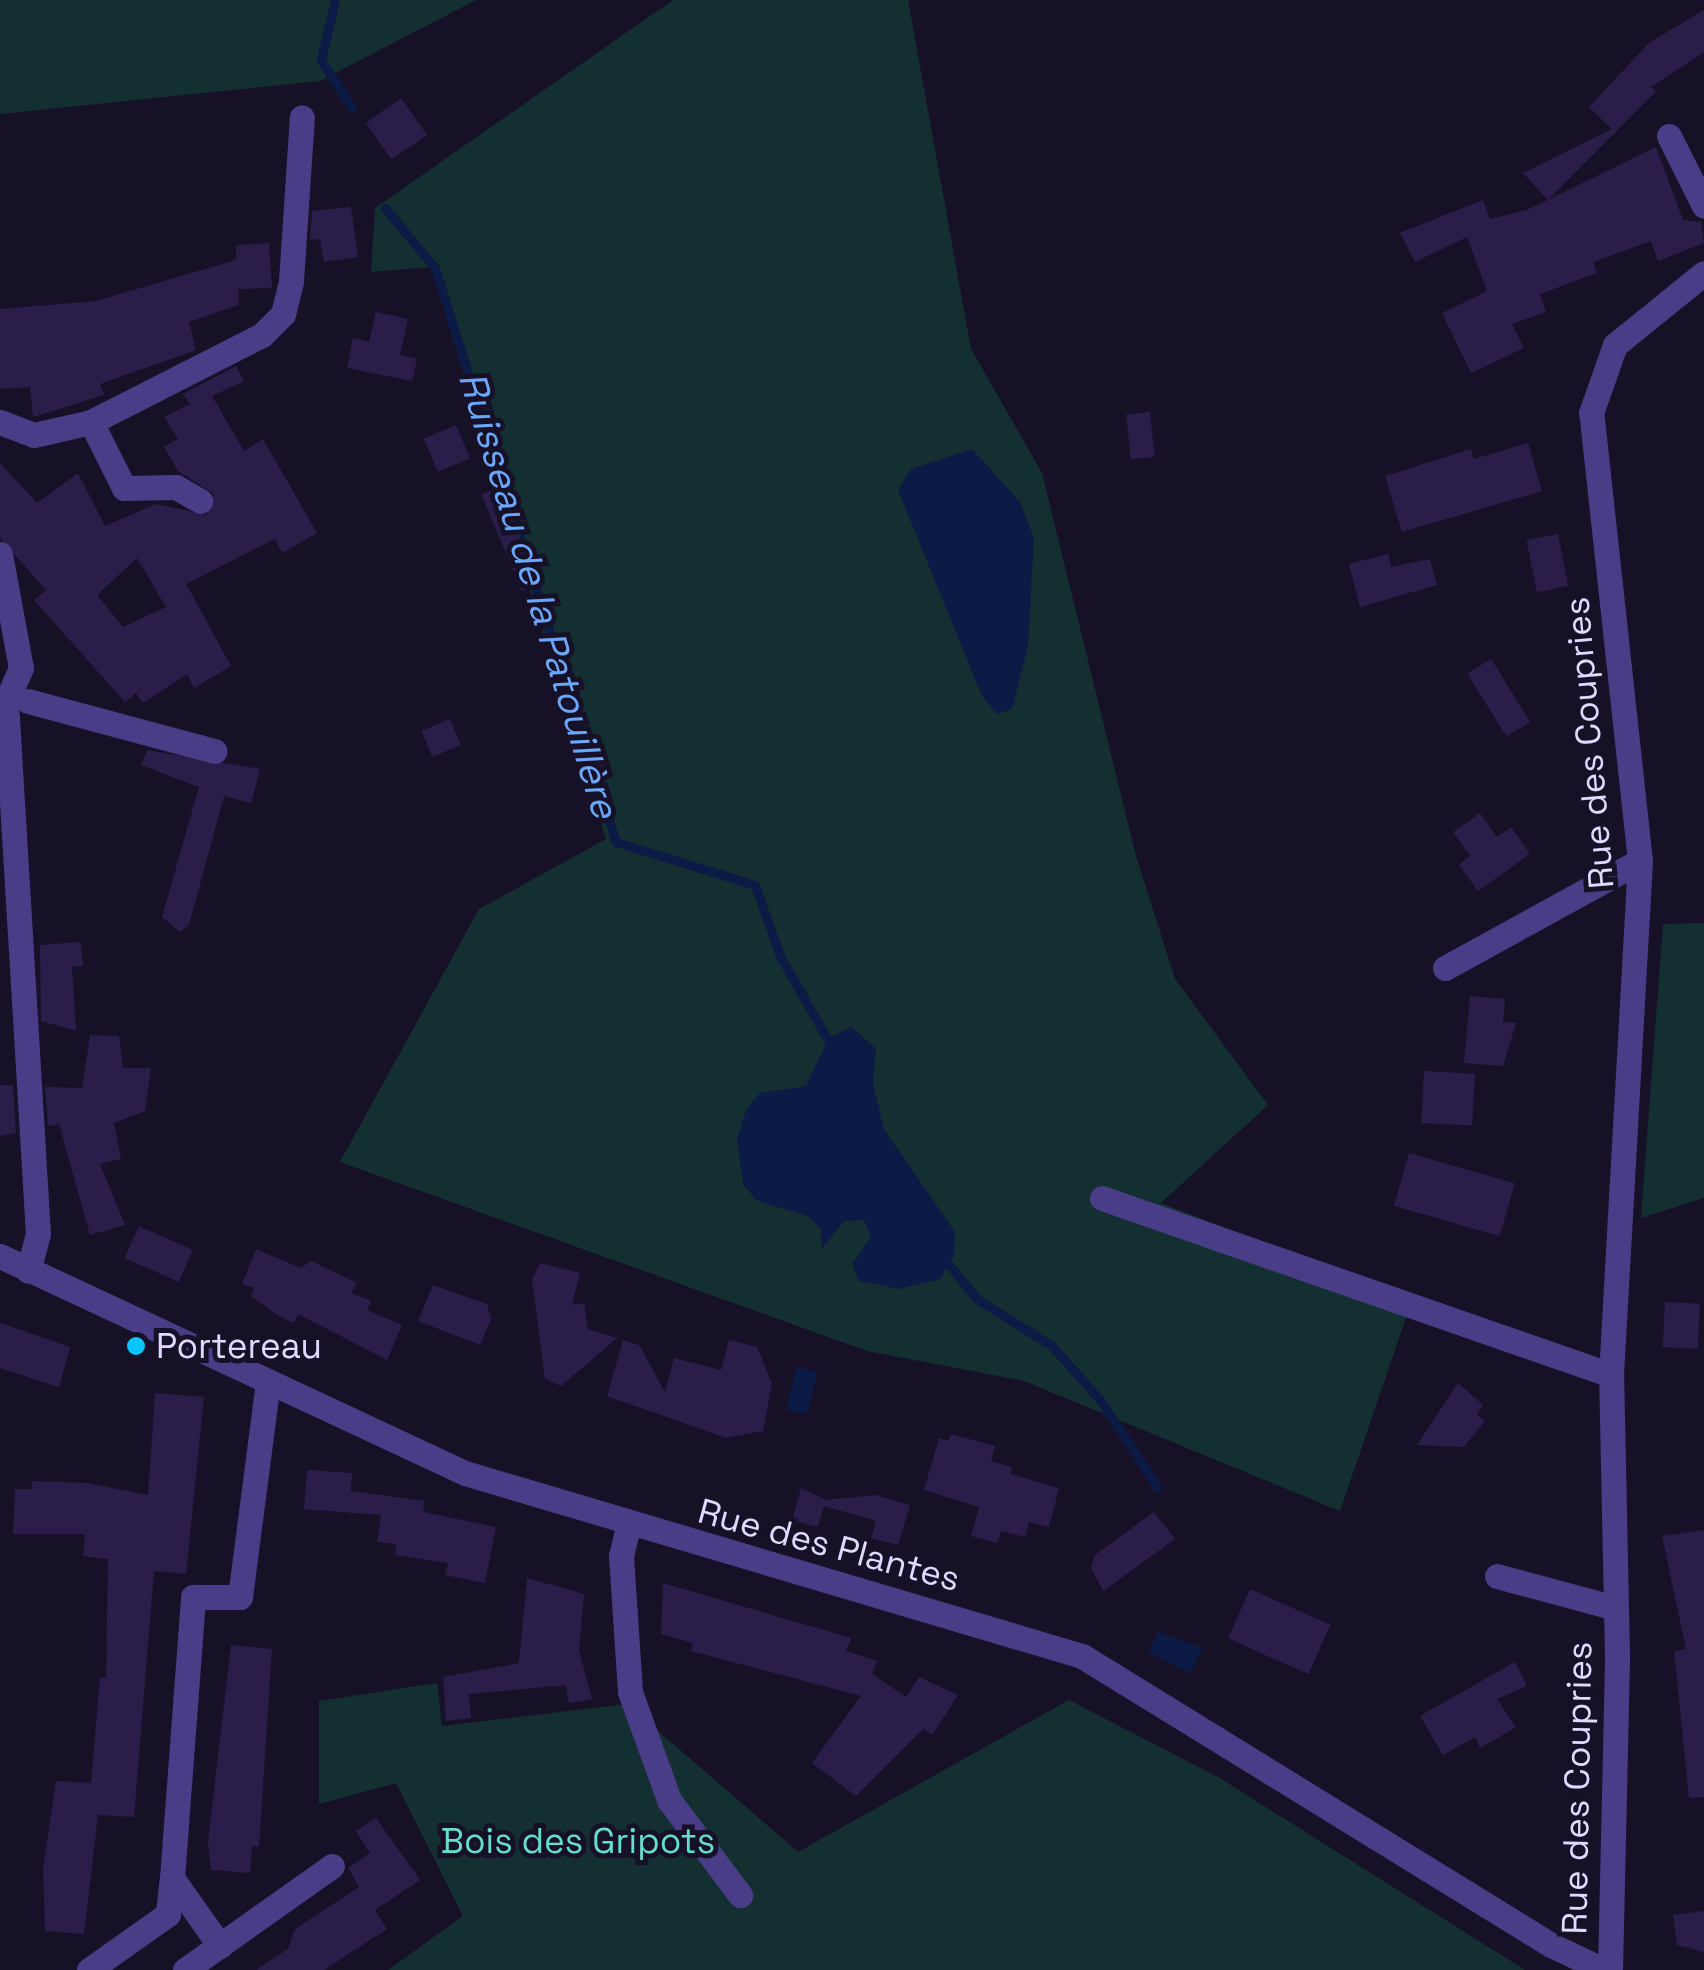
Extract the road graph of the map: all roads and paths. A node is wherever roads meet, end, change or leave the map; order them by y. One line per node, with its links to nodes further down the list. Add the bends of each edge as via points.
1 (302, 117): 6 (street, via 283,314 262,335)
2 (1669, 136): 3 (street)
3 (1704, 206)
4 (1704, 273): 11 (street, Rue des Coupries, via 1615,345 1591,413)
5 (0, 422): 6 (street, via 34,435)
6 (91, 422): 7 (street, via 124,488 176,488)
7 (200, 501)
8 (0, 554): 9 (street, via 22,668)
9 (17, 701): 10 (street); 15 (street, via 38,1234)
10 (214, 751)
11 (1640, 861): 12 (street); 16 (street, Rue des Coupries)
12 (1445, 968)
13 (1102, 1198): 16 (street)
14 (0, 1256): 15 (street, Rue des Plantes)
15 (28, 1271): 17 (street, Rue des Plantes)
16 (1611, 1375): 20 (street, Rue des Coupries)
17 (268, 1382): 18 (street, Rue des Plantes, via 394,1445); 22 (street, via 240,1596 194,1597)
18 (628, 1526): 23 (street, via 622,1575 630,1692 669,1800); 27 (street, Rue des Plantes, via 1082,1656 1552,1946)
19 (1497, 1576): 20 (street, Rue des Coupries)
20 (1612, 1607): 27 (street, Rue des Coupries)
21 (332, 1866): 24 (street)
22 (172, 1878): 24 (street); 25 (street, via 168,1914)
23 (740, 1895)
24 (220, 1946): 26 (street)
25 (88, 1970)
26 (184, 1970)
27 (1607, 1970)

